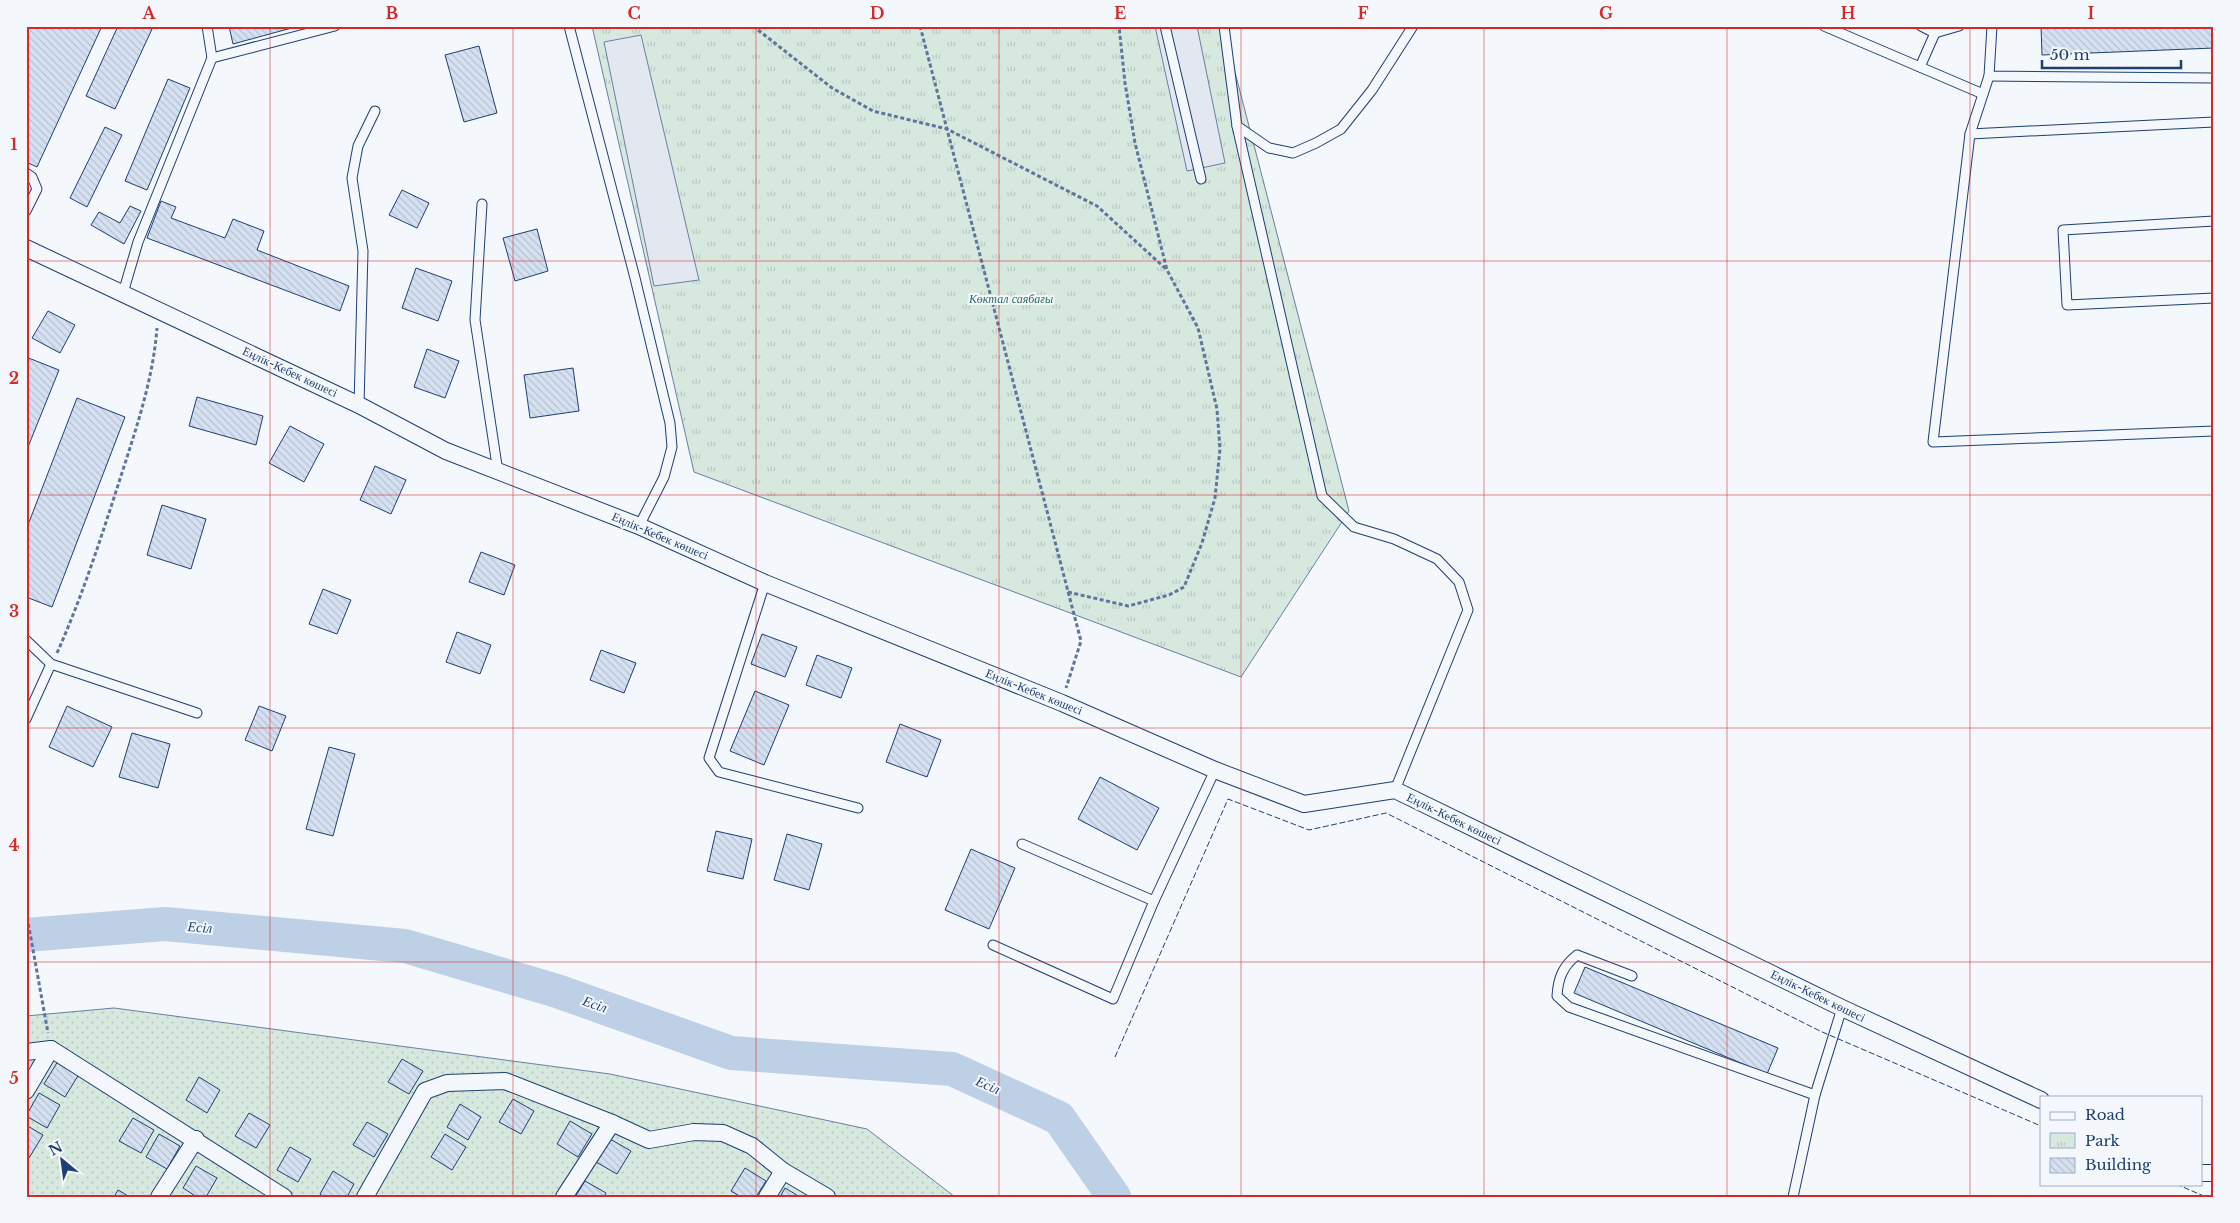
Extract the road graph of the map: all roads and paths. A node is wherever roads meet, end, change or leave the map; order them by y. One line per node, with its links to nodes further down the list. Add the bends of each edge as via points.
1 (206, 26): 15 (lane)
2 (335, 26): 15 (lane)
3 (569, 26): 38 (lane, via 670,423 672,447 664,477)
4 (753, 26): 23 (path, via 832,88 873,111)
5 (920, 26): 23 (path)
6 (1119, 26): 31 (path, via 1135,143)
7 (1165, 26): 26 (lane)
8 (1224, 26): 22 (lane)
9 (1413, 26): 22 (lane, via 1372,90 1341,129 1293,153 1269,148)
10 (1824, 26): 16 (lane)
11 (1921, 26): 14 (lane)
12 (1959, 26): 14 (lane)
13 (1992, 26): 17 (lane)
14 (1935, 33): 16 (lane)
15 (212, 58): 32 (lane, via 138,242)
16 (1920, 67): 19 (lane)
17 (1989, 76): 18 (lane); 19 (lane)
18 (2214, 78)
19 (1983, 94): 24 (lane)
20 (375, 111): 35 (lane, via 358,146 352,178 363,251)
21 (2214, 122): 24 (lane)
22 (1238, 126): 47 (lane, via 1322,496 1354,527 1394,539 1437,559 1459,582 1468,610)
23 (947, 129): 31 (path, via 1097,206); 40 (path)
24 (1970, 134): 36 (lane, via 1933,442)
25 (26, 173): 28 (lane, via 32,177 37,189)
26 (1201, 179)
27 (482, 204): 37 (lane, via 475,320)
28 (26, 211)
29 (2214, 221): 33 (lane, via 2063,230 2067,305)
30 (26, 248): 32 (street, Еңлік-Кебек көшесі)
31 (1167, 270): 40 (path, via 1198,328 1217,409 1220,449 1216,498 1184,587 1169,595 1128,606)
32 (123, 293): 34 (street, Еңлік-Кебек көшесі)
33 (2214, 298)
34 (159, 310): 35 (street, Еңлік-Кебек көшесі); 42 (path, via 155,358 138,421 75,614)
35 (359, 405): 37 (street, Еңлік-Кебек көшесі, via 446,451)
36 (2214, 432)
37 (498, 472): 38 (street, Еңлік-Кебек көшесі)
38 (639, 526): 39 (street, Еңлік-Кебек көшесі)
39 (765, 583): 43 (street, Еңлік-Кебек көшесі); 48 (lane, via 709,758 719,772)
40 (1068, 592): 43 (path, via 1081,640)
41 (26, 640): 42 (lane)
42 (51, 664): 44 (lane); 45 (lane)
43 (1062, 703): 46 (street, Еңлік-Кебек көшесі)
44 (197, 713)
45 (26, 719)
46 (1215, 770): 47 (street, Еңлік-Кебек көшесі, via 1304,804); 50 (lane)
47 (1395, 790): 54 (street, Еңлік-Кебек көшесі)
48 (858, 808)
49 (1022, 844): 50 (lane)
50 (1154, 901): 52 (lane, via 1112,999)
51 (26, 911): 55 (path)
52 (993, 945)
53 (1632, 976): 58 (lane, via 1577,955 1560,975 1557,996 1569,1007)
54 (1842, 1008): 58 (lane); 59 (street, Еңлік-Кебек көшесі)
55 (51, 1049): 56 (street); 57 (street); 61 (street)
56 (26, 1052)
57 (26, 1091)
58 (1814, 1096): 69 (lane)
59 (2040, 1100)
60 (612, 1123): 62 (street, via 649,1140 694,1132 723,1133 752,1146); 65 (street, via 505,1081 447,1083 426,1091); 66 (street)
61 (196, 1139): 63 (street); 64 (street)
62 (783, 1171): 67 (street); 68 (street)
63 (159, 1197)
64 (284, 1197)
65 (365, 1197)
66 (564, 1197)
67 (767, 1197)
68 (827, 1197)
69 (1793, 1197)

